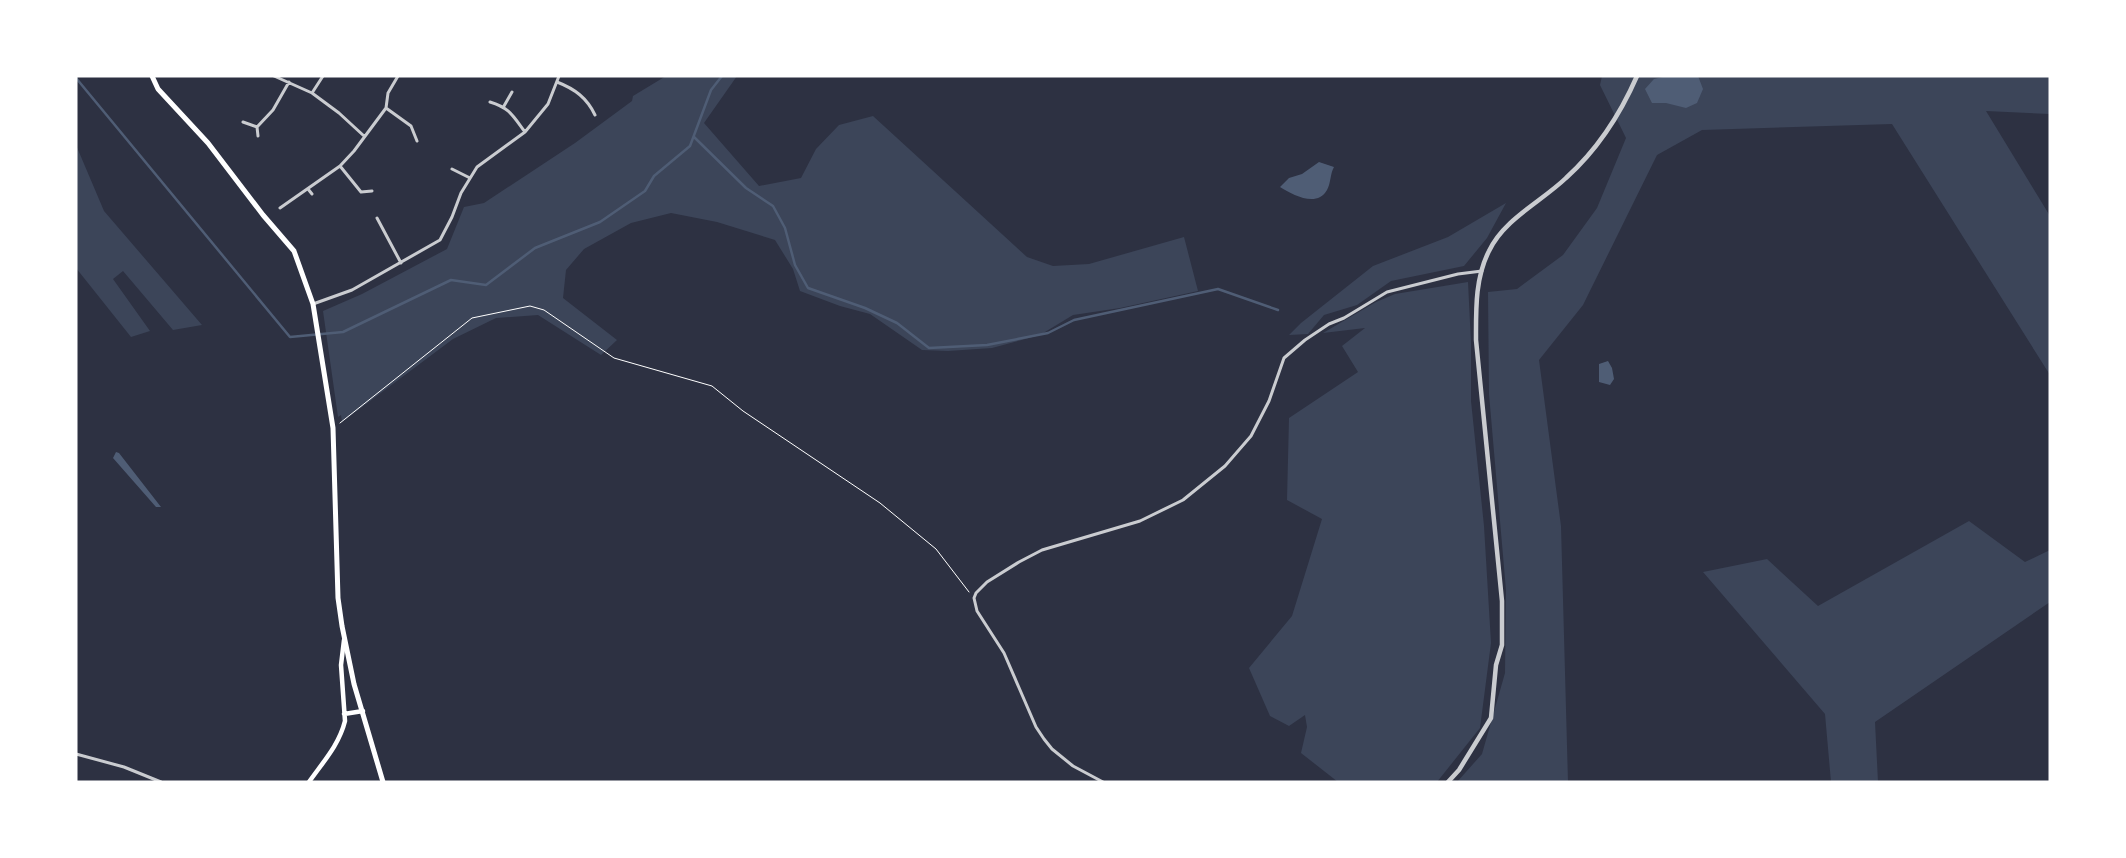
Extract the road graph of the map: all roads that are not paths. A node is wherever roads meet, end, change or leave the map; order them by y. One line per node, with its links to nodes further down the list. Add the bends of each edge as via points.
1 (160, 76): 7 (street)
2 (274, 76): 8 (street)
3 (323, 76): 11 (street)
4 (398, 76): 14 (street, via 388,93)
5 (559, 76): 9 (street)
6 (1637, 76): 31 (street, via 1616,120 1593,150 1496,239)
7 (152, 78): 32 (main road, via 294,251)
8 (289, 82): 11 (street); 17 (street, via 273,110)
9 (557, 82): 15 (street, via 573,89 590,104); 18 (street, via 548,104)
10 (512, 92): 13 (street)
11 (312, 93): 20 (street)
12 (490, 102): 13 (street)
13 (504, 106): 18 (street)
14 (386, 108): 20 (street); 21 (street, via 411,126)
15 (595, 115)
16 (243, 122): 17 (street)
17 (257, 127): 19 (street)
18 (525, 132): 24 (street, via 477,166)
19 (258, 136)
20 (364, 136): 22 (street)
21 (417, 141)
22 (340, 166): 25 (street); 26 (street, via 361,192)
23 (452, 169): 24 (street)
24 (470, 178): 30 (street, via 440,240)
25 (308, 189): 27 (street); 28 (street)
26 (372, 191)
27 (312, 194)
28 (280, 208)
29 (377, 218): 30 (street)
30 (401, 263): 32 (street, via 352,290)
31 (1482, 271): 40 (street, via 1388,292 1329,324 1284,358 1269,401 1251,436 1225,466 1183,500 1140,521 1042,550 987,582 976,593 974,598 980,617 1012,667 1044,739 1074,766); 41 (street, via 1476,309 1476,340 1502,601 1502,645 1496,665 1491,718)
32 (313, 304): 33 (main road, via 333,428 338,598)
33 (344, 640): 34 (main road); 35 (main road, via 341,665)
34 (363, 711): 35 (main road); 39 (main road)
35 (344, 714): 38 (main road, via 338,741)
36 (76, 754): 37 (street, via 124,767)
37 (161, 782)
38 (309, 782)
39 (383, 782)
40 (1103, 782)
41 (1448, 782)

